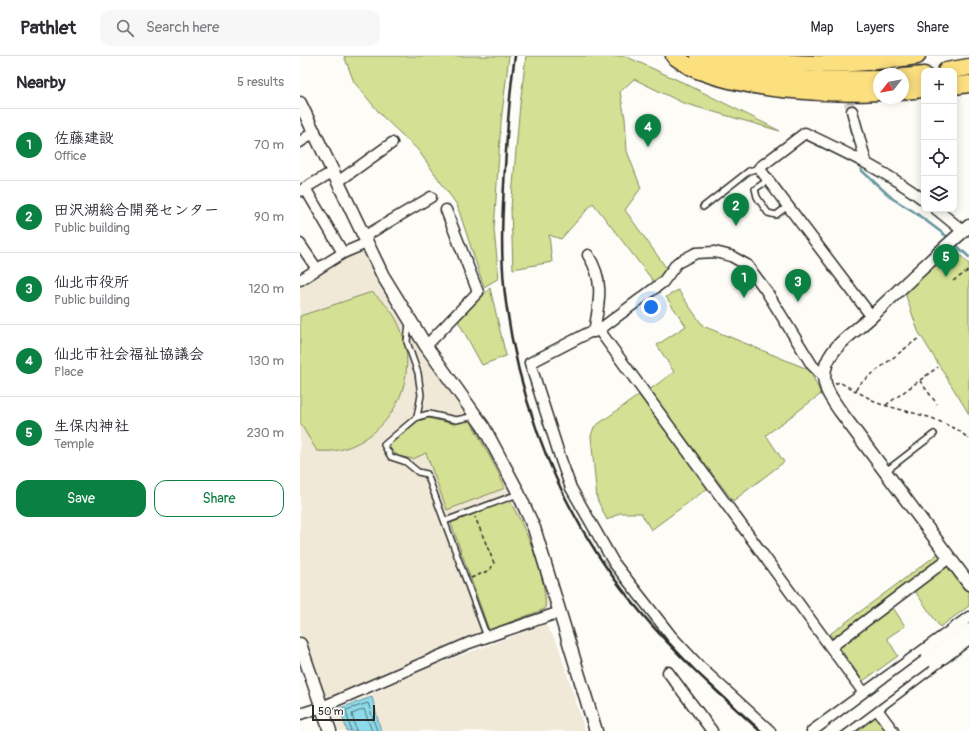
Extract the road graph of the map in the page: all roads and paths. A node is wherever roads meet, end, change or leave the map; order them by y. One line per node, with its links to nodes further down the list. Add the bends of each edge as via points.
1 (674, 56): 14 (highway, via 696,70 753,85 815,91)
2 (699, 56): 9 (highway, via 766,74 810,80)
3 (730, 56): 4 (highway, via 762,61 827,65)
4 (917, 56)
5 (969, 67): 6 (highway)
6 (957, 69)
7 (921, 74): 8 (highway)
8 (909, 76)
9 (873, 79)
10 (969, 84): 11 (highway)
11 (957, 86)
12 (921, 89): 13 (highway)
13 (909, 90)
14 (873, 92)
15 (300, 103): 17 (street)
16 (852, 111): 20 (street)
17 (315, 131): 18 (street); 22 (street)
18 (300, 142)
19 (392, 143): 22 (street)
20 (866, 162): 21 (street, via 805,133); 26 (street)
21 (759, 168): 23 (street); 28 (lane, via 749,171)
22 (336, 176): 24 (street); 32 (street)
23 (768, 180): 27 (street); 27 (lane, via 755,189 757,197 768,213 776,215)
24 (302, 189): 34 (street)
25 (431, 197): 32 (street)
26 (921, 198)
27 (788, 206): 40 (street)
28 (703, 207)
29 (446, 210): 44 (street, via 478,292)
30 (940, 212): 31 (street)
31 (967, 232): 40 (street, via 909,279)
32 (366, 240): 34 (street); 41 (street, via 383,276)
33 (300, 244): 36 (street)
34 (344, 253): 36 (street)
35 (588, 255): 42 (street, via 598,272 600,287)
36 (317, 269): 38 (street)
37 (969, 270): 39 (path)
38 (300, 280)
39 (953, 281)
40 (872, 317): 47 (street, via 841,343 830,356)
41 (410, 320): 44 (street); 52 (lane, via 407,342 418,373 421,395)
42 (596, 331): 47 (street, via 663,282 677,263 696,253 715,252 731,256 746,265 765,289); 68 (street); 77 (street, via 530,363 571,488 614,563 632,587 699,666)
43 (920, 337): 48 (path, via 859,384)
44 (426, 346): 51 (street)
45 (938, 367): 46 (path)
46 (920, 381): 49 (path); 50 (path)
47 (825, 383): 48 (path, via 839,382); 55 (street, via 840,411)
48 (856, 390): 50 (path)
49 (937, 404)
50 (886, 405): 54 (path, via 932,418 958,430)
51 (476, 416): 52 (lane, via 456,420 429,414); 56 (street)
52 (417, 417): 58 (lane, via 384,445 391,457 406,462 418,472 428,474)
53 (934, 434): 55 (lane)
54 (969, 439)
55 (885, 471): 59 (street)
56 (519, 493): 57 (lane); 62 (street, via 534,528)
57 (473, 511): 58 (lane); 60 (path, via 494,563 490,570)
58 (446, 521): 60 (lane)
59 (950, 558): 61 (street); 68 (street)
60 (466, 580): 65 (lane)
61 (969, 584)
62 (560, 612): 65 (street); 75 (street)
63 (969, 617): 70 (street)
64 (969, 630): 79 (street, bridge)
65 (487, 637): 71 (street, via 432,658)
66 (969, 639): 72 (street)
67 (300, 644): 71 (street)
68 (831, 647): 70 (street)
69 (668, 672): 76 (street)
70 (864, 692): 78 (street)
71 (322, 707): 73 (street); 74 (street)
72 (876, 708): 80 (street); 81 (street)
73 (300, 714)
74 (330, 731)
75 (596, 731)
76 (712, 731)
77 (770, 731)
78 (812, 731)
79 (832, 731)
80 (847, 731)
81 (893, 731)

